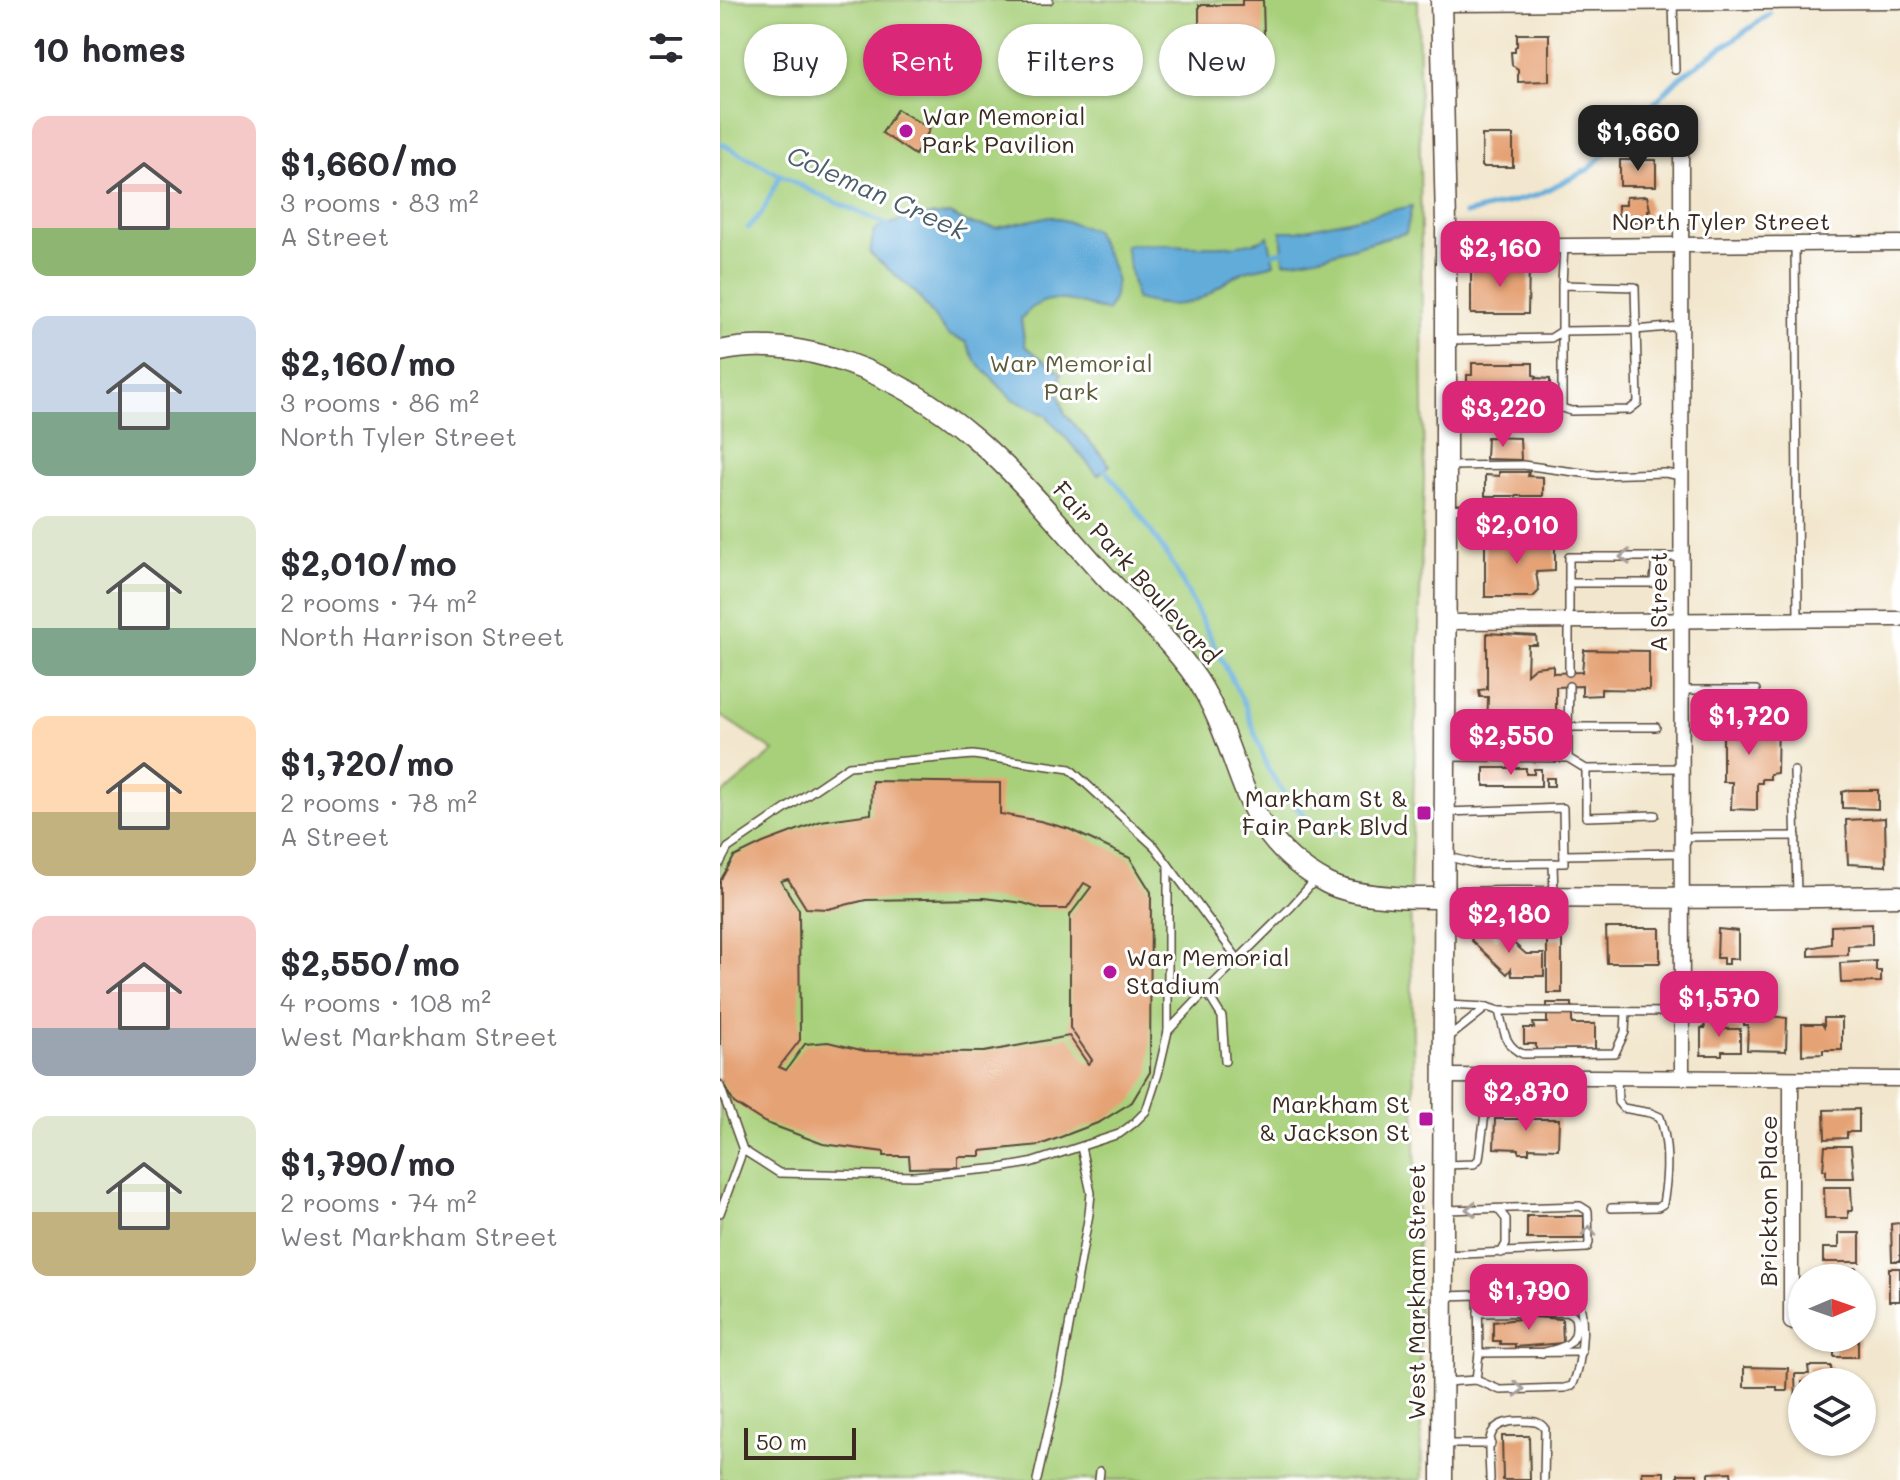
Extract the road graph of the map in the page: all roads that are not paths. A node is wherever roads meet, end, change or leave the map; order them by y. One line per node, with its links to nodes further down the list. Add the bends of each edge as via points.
1 (1010, 0): 2 (lane)
2 (1049, 0)
3 (1900, 1): 5 (street)
4 (1441, 2): 5 (street); 12 (main road, West Markham Street)
5 (1678, 2): 6 (lane)
6 (1675, 70)
7 (1681, 128): 11 (street, A Street)
8 (1900, 243): 9 (street, North Tyler Street)
9 (1795, 244): 11 (street, North Tyler Street); 26 (lane)
10 (1564, 245): 11 (street, North Tyler Street); 12 (street, North Tyler Street); 13 (lane)
11 (1681, 245): 14 (street, A Street)
12 (1446, 247): 17 (main road, West Markham Street)
13 (1562, 285): 15 (lane, via 1635,287); 16 (lane)
14 (1681, 326): 15 (lane); 20 (street, A Street)
15 (1635, 330): 16 (lane); 16 (lane, via 1638,403 1629,410 1585,411 1562,408)
16 (1562, 331): 17 (lane, via 1551,338)
17 (1446, 340): 19 (main road, West Markham Street)
18 (720, 351): 52 (main road, Fair Park Boulevard, via 811,351 909,389 970,432 1201,686 1270,839)
19 (1446, 466): 20 (lane, via 1523,465 1597,475); 22 (main road, West Markham Street)
20 (1681, 476): 24 (street, A Street)
21 (1537, 504): 22 (lane)
22 (1446, 509): 30 (main road, West Markham Street)
23 (1656, 557): 24 (lane); 25 (lane, via 1651,583); 25 (lane, one-way to 25, via 1569,557)
24 (1681, 557): 28 (street, A Street)
25 (1569, 583): 29 (lane)
26 (1798, 619): 27 (street); 28 (street)
27 (1900, 619)
28 (1681, 620): 29 (street); 33 (street, A Street)
29 (1569, 621): 30 (street); 31 (lane)
30 (1446, 622): 37 (main road, West Markham Street)
31 (1569, 672)
32 (1569, 686): 35 (lane)
33 (1681, 690): 34 (lane); 39 (street, A Street)
34 (1756, 690)
35 (1568, 727): 36 (lane); 38 (lane)
36 (1656, 727)
37 (1445, 757): 38 (lane); 42 (main road, West Markham Street)
38 (1568, 758): 40 (lane)
39 (1681, 768): 40 (lane); 45 (street, A Street)
40 (1586, 769): 43 (lane, via 1586,817)
41 (1794, 771): 44 (lane)
42 (1444, 812): 47 (lane, via 1563,808); 48 (main road, West Markham Street)
43 (1655, 815)
44 (1796, 836): 45 (lane); 56 (lane)
45 (1681, 837): 46 (street, A Street)
46 (1682, 853): 47 (lane); 55 (street, A Street)
47 (1564, 855): 50 (lane, via 1564,863)
48 (1446, 857): 50 (lane, via 1477,864); 57 (main road, West Markham Street)
49 (720, 863): 51 (lane, via 728,848 849,766 973,755 1070,769)
50 (1553, 863): 54 (lane)
51 (1168, 865): 58 (lane); 65 (lane)
52 (1317, 878): 57 (main road, Fair Park Boulevard, via 1367,894); 58 (lane)
53 (1900, 896): 56 (main road, Fair Park Boulevard)
54 (1554, 897): 55 (main road, Fair Park Boulevard); 57 (main road, Fair Park Boulevard)
55 (1682, 897): 56 (main road, Fair Park Boulevard); 64 (street, A Street)
56 (1797, 897)
57 (1444, 898): 60 (main road, West Markham Street)
58 (1238, 959): 59 (lane)
59 (1206, 991): 65 (lane); 67 (lane, via 1222,1017)
60 (1444, 1005): 61 (lane); 66 (main road, West Markham Street)
61 (1487, 1007): 62 (lane); 66 (lane)
62 (1499, 1011): 63 (lane); 63 (lane, via 1512,1049 1523,1054 1580,1055 1615,1053 1625,1032)
63 (1626, 1012): 64 (lane)
64 (1682, 1012): 70 (street, A Street)
65 (1168, 1031): 75 (lane, via 1146,1111 1119,1134)
66 (1444, 1040): 68 (main road, West Markham Street)
67 (1225, 1061)
68 (1445, 1076): 71 (street); 77 (main road, West Markham Street)
69 (1617, 1076): 70 (street); 71 (street); 78 (lane, via 1623,1108 1660,1117 1666,1190 1658,1207)
70 (1682, 1076): 72 (street)
71 (1497, 1077): 77 (lane, via 1497,1098 1485,1114 1479,1159 1474,1164)
72 (1791, 1079): 73 (street); 84 (street, Brickton Place)
73 (1900, 1079)
74 (720, 1086): 76 (lane)
75 (1081, 1147): 76 (lane, via 1001,1168 914,1176 779,1173); 96 (lane, via 1091,1193 1089,1214)
76 (743, 1150): 81 (lane)
77 (1444, 1165): 80 (main road, West Markham Street)
78 (1611, 1208)
79 (1498, 1209): 80 (lane, one-way to 80); 82 (lane, via 1506,1219); 82 (lane, one-way to 79, via 1587,1248 1588,1211 1580,1206)
80 (1444, 1210): 83 (main road, West Markham Street)
81 (720, 1213)
82 (1501, 1253): 83 (lane)
83 (1443, 1256): 86 (main road, West Markham Street)
84 (1791, 1264)
85 (1478, 1295): 86 (lane); 87 (lane); 88 (lane, via 1490,1286 1569,1285 1580,1302)
86 (1443, 1296): 92 (main road, West Markham Street)
87 (1478, 1313): 89 (lane); 90 (lane, via 1573,1314 1572,1343)
88 (1582, 1352): 90 (lane); 91 (lane, one-way to 88, via 1500,1390 1572,1386)
89 (1479, 1353): 90 (lane); 91 (lane)
90 (1542, 1353)
91 (1476, 1380): 92 (lane)
92 (1442, 1382): 93 (main road, West Markham Street)
93 (1442, 1444): 94 (lane); 98 (main road, West Markham Street)
94 (1491, 1444): 99 (lane); 100 (lane, via 1491,1432 1499,1422 1538,1422 1545,1429)
95 (1100, 1471): 97 (lane)
96 (1037, 1480)
97 (1099, 1480)
98 (1442, 1480)
99 (1490, 1480)
100 (1544, 1480)

